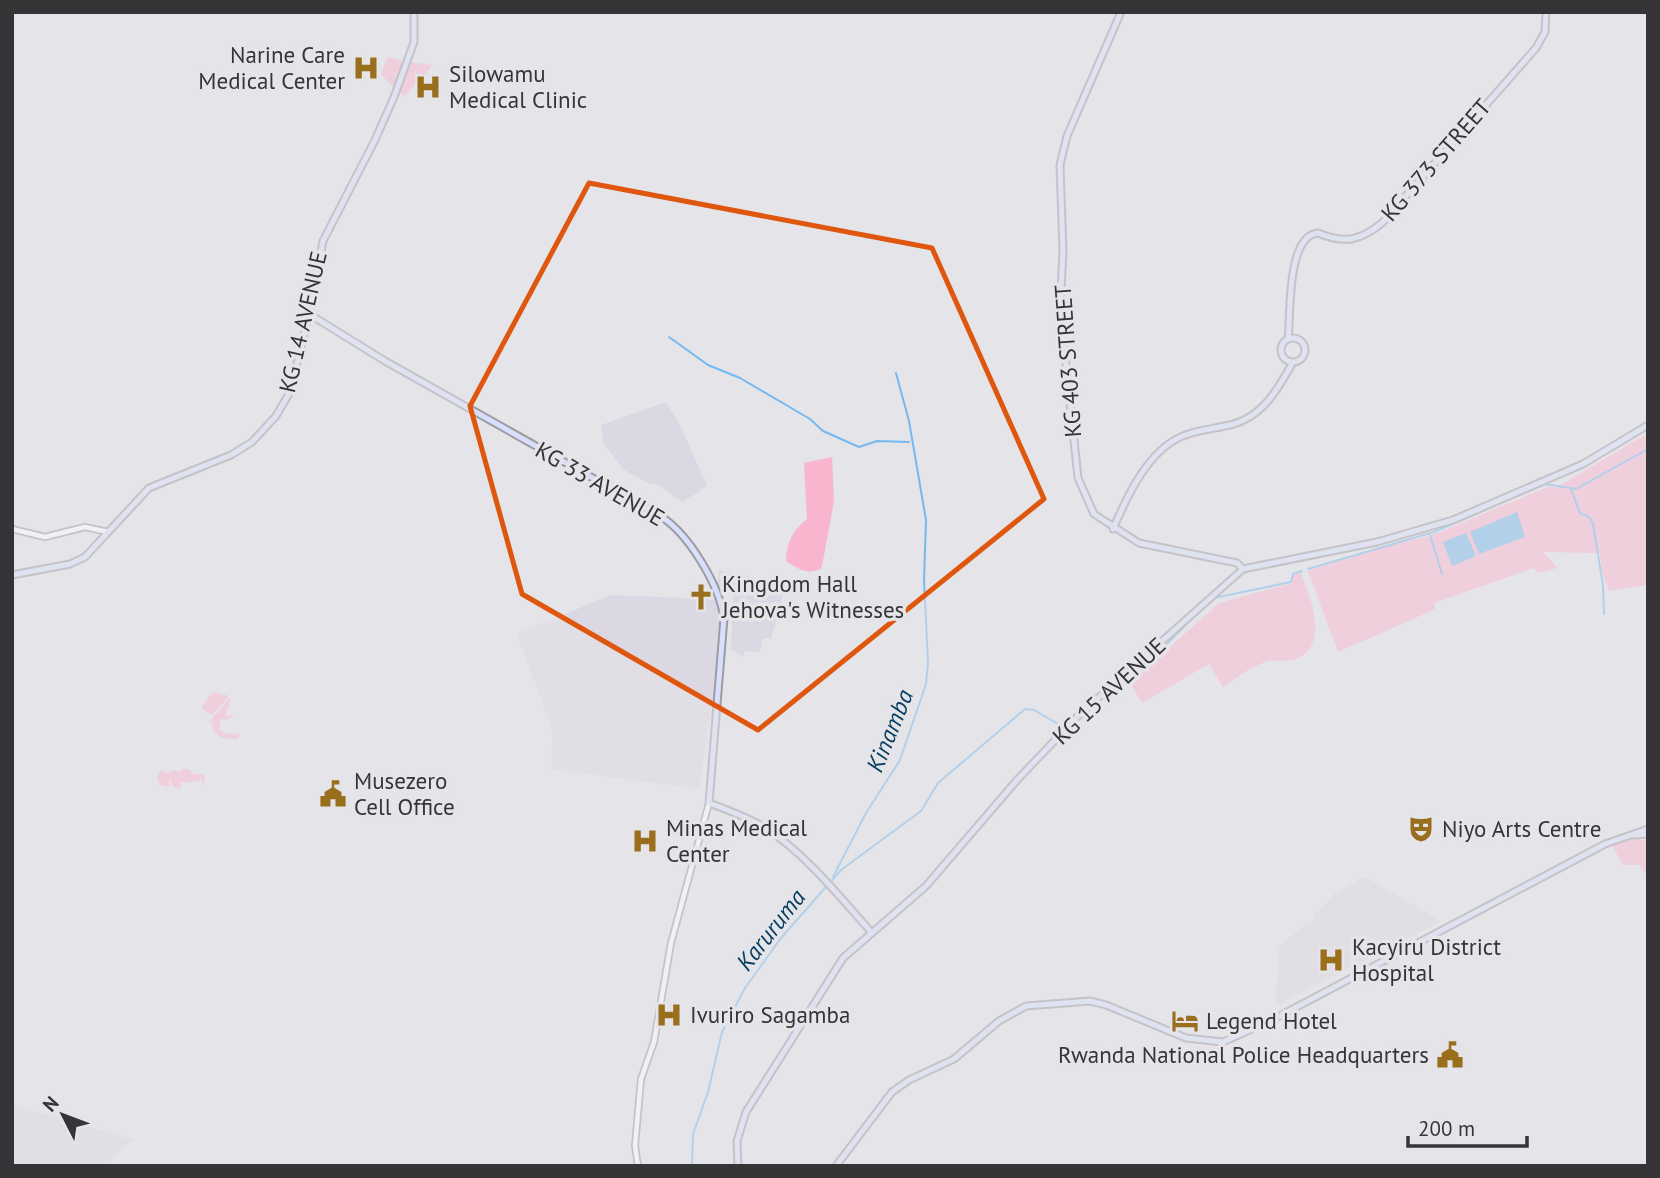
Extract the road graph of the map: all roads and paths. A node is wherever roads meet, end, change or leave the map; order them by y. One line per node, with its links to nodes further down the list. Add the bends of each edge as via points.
1 (414, 12): 4 (main road, KG 14 AVENUE, via 414,42 394,97 323,241)
2 (1121, 12): 9 (main road, KG 403 STREET, via 1067,136 1060,165 1060,308 1076,472 1091,511)
3 (1545, 12): 5 (main road, KG 373 STREET, via 1542,39 1370,233 1347,241 1313,233 1295,260)
4 (309, 314): 10 (main road, KG 14 AVENUE, via 290,392 263,432 231,455 149,488); 13 (main road, KG 33 AVENUE, via 662,517 685,538 716,588 724,618)
5 (1292, 339): 6 (main road, via 1281,348); 6 (main road, via 1303,343 1305,352 1300,360)
6 (1290, 361): 9 (main road, via 1270,399 1246,420 1188,433 1164,448 1142,475)
7 (1648, 425): 11 (main road, via 1583,464 1459,517 1368,544)
8 (12, 528): 10 (street, via 45,537 85,527)
9 (1113, 529): 11 (main road, KG 403 STREET, via 1146,546)
10 (109, 532): 12 (main road, KG 14 AVENUE, via 78,561)
11 (1243, 569): 15 (main road, KG 15 AVENUE, via 1078,716 926,886)
12 (12, 575)
13 (709, 803): 15 (main road, via 750,820 783,841); 16 (street, via 671,943 654,1042 641,1079 635,1146)
14 (1647, 833): 18 (main road, via 1624,836 1223,1042 1186,1038 1090,1001 1040,1004 1015,1011 965,1052 892,1092)
15 (872, 933): 17 (main road, KG 15 AVENUE, via 835,968 746,1112 737,1142)
16 (638, 1166)
17 (738, 1166)
18 (836, 1166)

